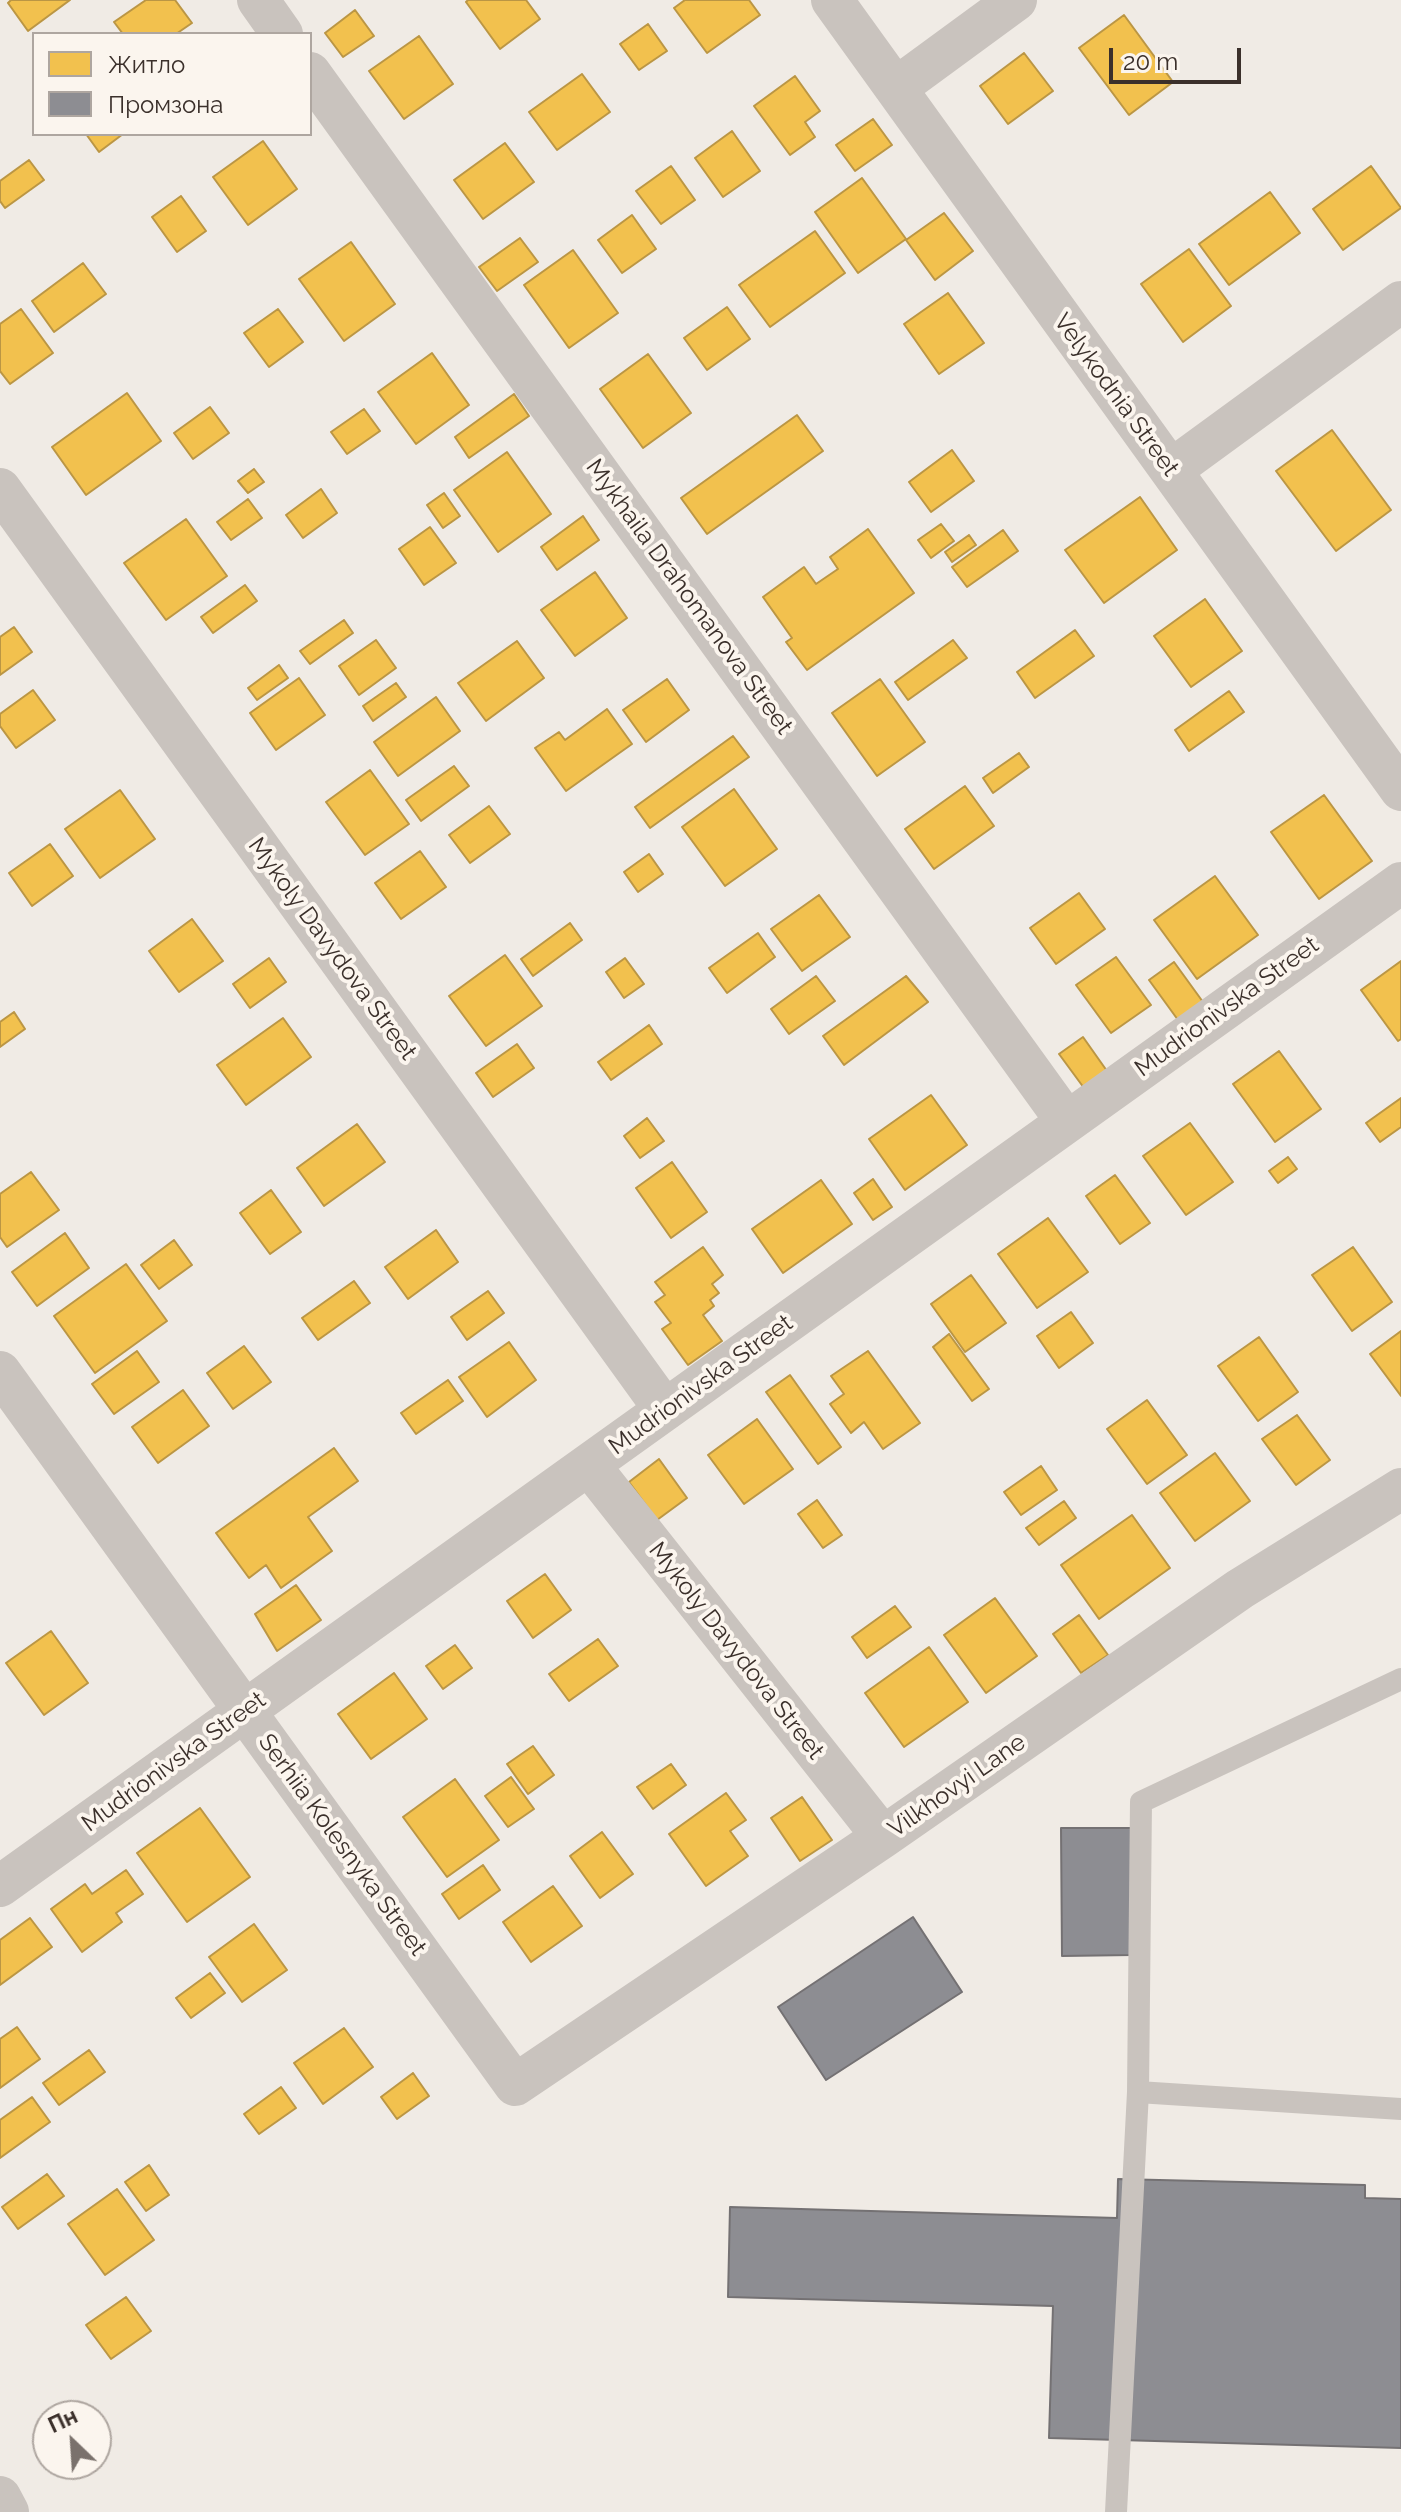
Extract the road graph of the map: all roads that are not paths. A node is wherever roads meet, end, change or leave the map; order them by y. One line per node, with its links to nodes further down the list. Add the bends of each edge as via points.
1 (258, 0): 4 (street)
2 (832, 0): 6 (street, Velykodnia Street)
3 (1016, 0): 6 (street)
4 (281, 32)
5 (312, 76): 12 (street, Mykhaila Drahomanova Street)
6 (896, 88): 8 (street, Velykodnia Street)
7 (1401, 302): 8 (street)
8 (1171, 470): 10 (street, Velykodnia Street)
9 (0, 489): 14 (street, Mykoly Davydova Street)
10 (1401, 790)
11 (1401, 883): 12 (street, Mudrionivska Street)
12 (1067, 1122): 14 (street, Mudrionivska Street)
13 (0, 1372): 18 (street, Serhiia Kolesnyka Street)
14 (665, 1410): 15 (street, Mudrionivska Street)
15 (589, 1465): 18 (street, Mudrionivska Street); 19 (street, Mykoly Davydova Street)
16 (1401, 1489): 19 (street, Vilkhovyi Lane, via 1240,1589)
17 (1401, 1679): 22 (lane, via 1141,1802)
18 (245, 1711): 20 (street, Mudrionivska Street); 21 (street, Serhiia Kolesnyka Street)
19 (883, 1837): 21 (street, Vilkhovyi Lane)
20 (0, 1886)
21 (515, 2085)
22 (1138, 2092): 23 (lane); 26 (lane)
23 (1401, 2109)
24 (0, 2497): 25 (street)
25 (8, 2512)
26 (1116, 2512)

